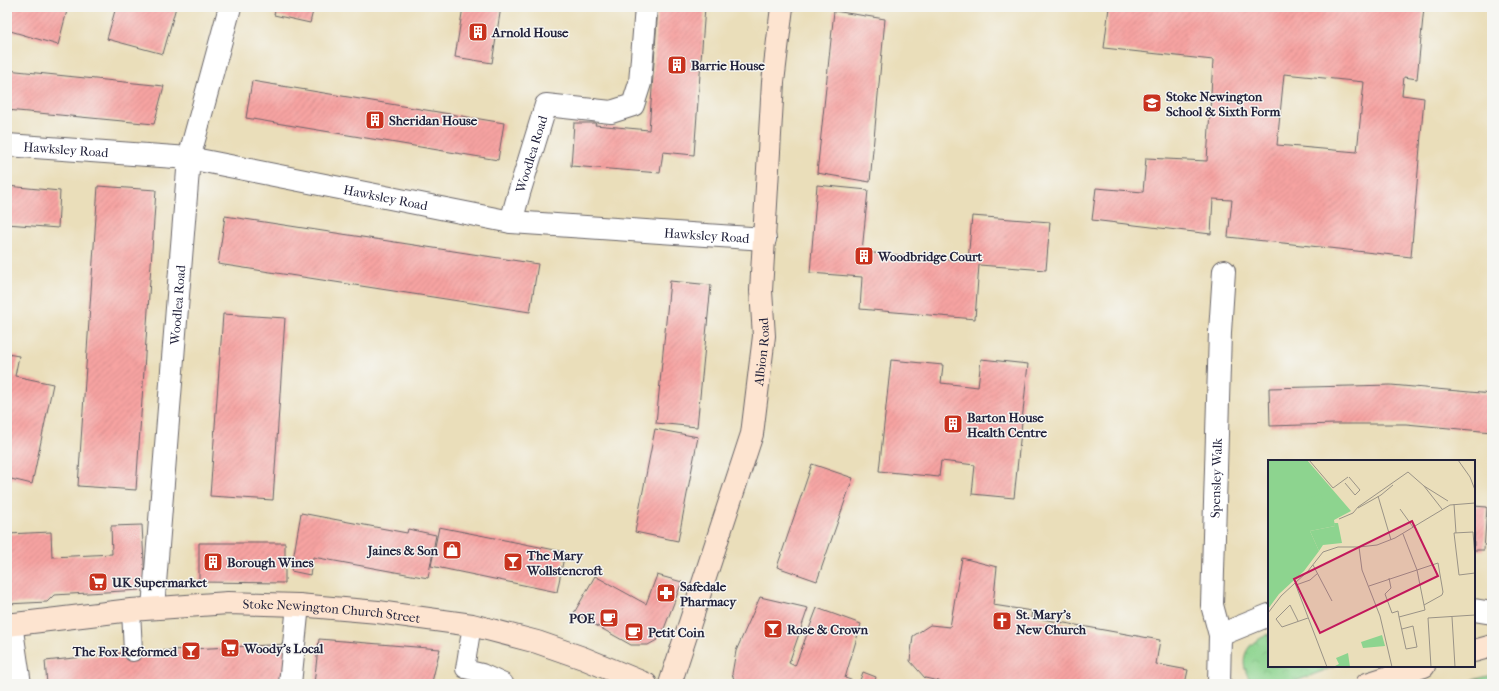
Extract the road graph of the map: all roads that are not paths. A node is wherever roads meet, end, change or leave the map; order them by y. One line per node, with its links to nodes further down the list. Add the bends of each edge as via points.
1 (230, 7): 5 (street, Woodlea Road)
2 (646, 7): 6 (street, Woodlea Road, via 640,82 632,105 611,112 546,105)
3 (782, 7): 7 (main road, Albion Road, via 773,82)
4 (7, 145): 5 (street, Hawksley Road)
5 (189, 158): 6 (street, Hawksley Road); 10 (street, Woodlea Road)
6 (511, 222): 7 (street, Hawksley Road)
7 (765, 239): 26 (main road, Albion Road, via 761,291 764,336 752,434)
8 (1224, 271): 17 (street, Spensley Walk, via 1212,604)
9 (298, 605): 10 (main road, Stoke Newington Church Street, via 228,603); 16 (main road, Stoke Newington Church Street, via 378,612); 24 (street)
10 (153, 608): 11 (main road, Stoke Newington Church Street)
11 (131, 610): 15 (main road, Stoke Newington Church Street); 20 (lane)
12 (1475, 610): 13 (street)
13 (1492, 613)
14 (1268, 615): 17 (street)
15 (9, 624): 23 (street)
16 (472, 625): 22 (lane, via 465,669); 25 (main road, Stoke Newington Church Street, via 537,642)
17 (1220, 634): 27 (street, Spensley Walk)
18 (1492, 646): 19 (main road)
19 (1475, 651)
20 (133, 652)
21 (1421, 667): 28 (main road)
22 (504, 683)
23 (20, 684)
24 (290, 684)
25 (646, 684)
26 (670, 684)
27 (1219, 684)
28 (1367, 684)

